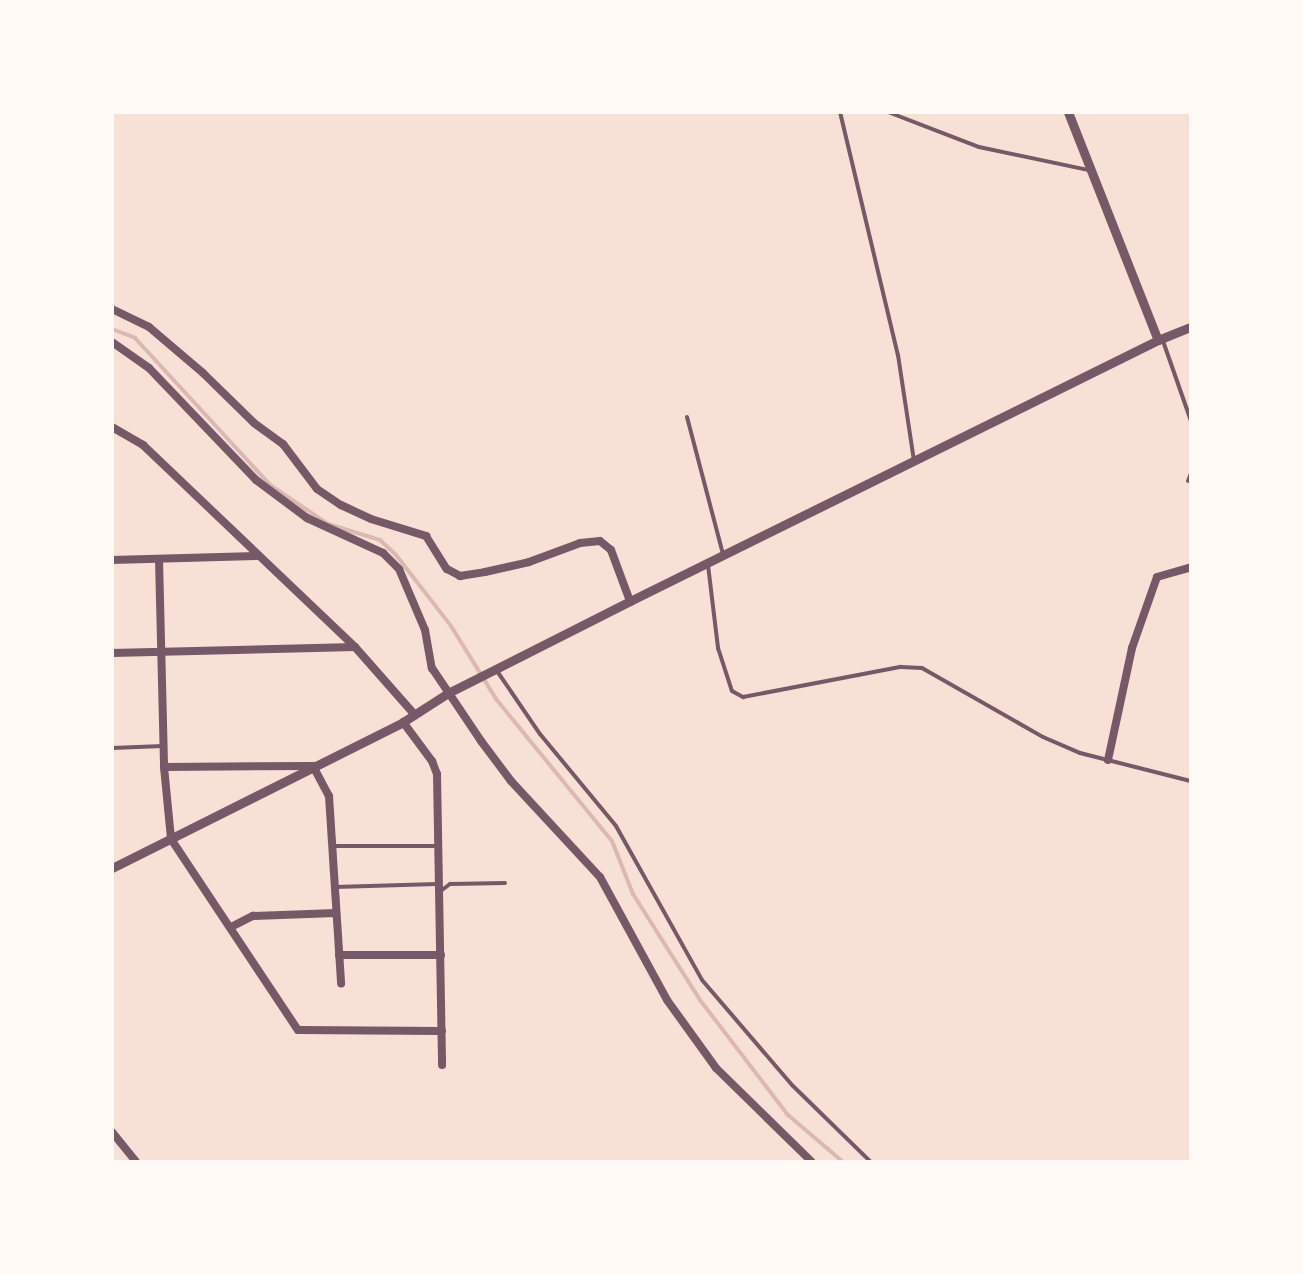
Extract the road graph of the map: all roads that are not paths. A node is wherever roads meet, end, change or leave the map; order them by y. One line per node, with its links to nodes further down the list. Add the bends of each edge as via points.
1 (840, 112): 12 (lane, via 898,355)
2 (888, 112): 4 (lane, via 979,147)
3 (1068, 112): 4 (street)
4 (1089, 170): 7 (street)
5 (112, 309): 21 (street, via 149,327 203,373 283,444 317,489 361,514 426,536 447,569 460,576 485,572 600,541 611,550)
6 (1191, 327): 7 (street)
7 (1160, 339): 10 (lane); 12 (street)
8 (112, 342): 26 (street, via 149,368 256,480 307,518 383,553 399,569 425,630 432,668)
9 (687, 417): 15 (lane)
10 (1191, 421)
11 (112, 427): 16 (street, via 143,445)
12 (914, 461): 15 (street)
13 (1191, 473): 14 (lane)
14 (1188, 481)
15 (723, 555): 19 (street)
16 (258, 556): 17 (street); 22 (street)
17 (159, 559): 18 (street); 23 (street)
18 (112, 560)
19 (707, 562): 21 (street); 31 (lane, via 718,648 732,691 743,697 901,667 922,668 1043,737)
20 (1191, 567): 31 (street, via 1157,577 1132,648)
21 (630, 601): 25 (street)
22 (355, 647): 23 (street); 27 (street)
23 (160, 652): 24 (street); 29 (street)
24 (112, 653)
25 (497, 671): 26 (street); 52 (lane, via 540,734 616,826 702,980 792,1085)
26 (448, 693): 27 (street); 51 (street, via 511,781 600,877 667,1000 716,1068)
27 (415, 715): 28 (street)
28 (403, 722): 32 (street); 37 (street, via 437,774)
29 (163, 746): 30 (lane); 33 (street)
30 (112, 748)
31 (1108, 760): 34 (lane)
32 (313, 766): 33 (street); 35 (street); 36 (street, via 329,796)
33 (164, 767): 35 (street)
34 (1191, 781)
35 (171, 839): 38 (street); 43 (street)
36 (332, 846): 37 (lane); 40 (street)
37 (439, 846): 41 (street)
38 (112, 868)
39 (505, 883): 41 (lane)
40 (335, 887): 41 (lane); 42 (street)
41 (440, 888): 45 (street)
42 (336, 913): 43 (street, via 253,916); 44 (street)
43 (231, 927): 47 (street, via 298,1030)
44 (339, 955): 45 (street); 46 (street)
45 (441, 955): 47 (street)
46 (341, 984)
47 (442, 1031): 48 (street)
48 (442, 1065)
49 (112, 1132): 50 (street)
50 (136, 1162)
51 (812, 1162)
52 (871, 1162)

